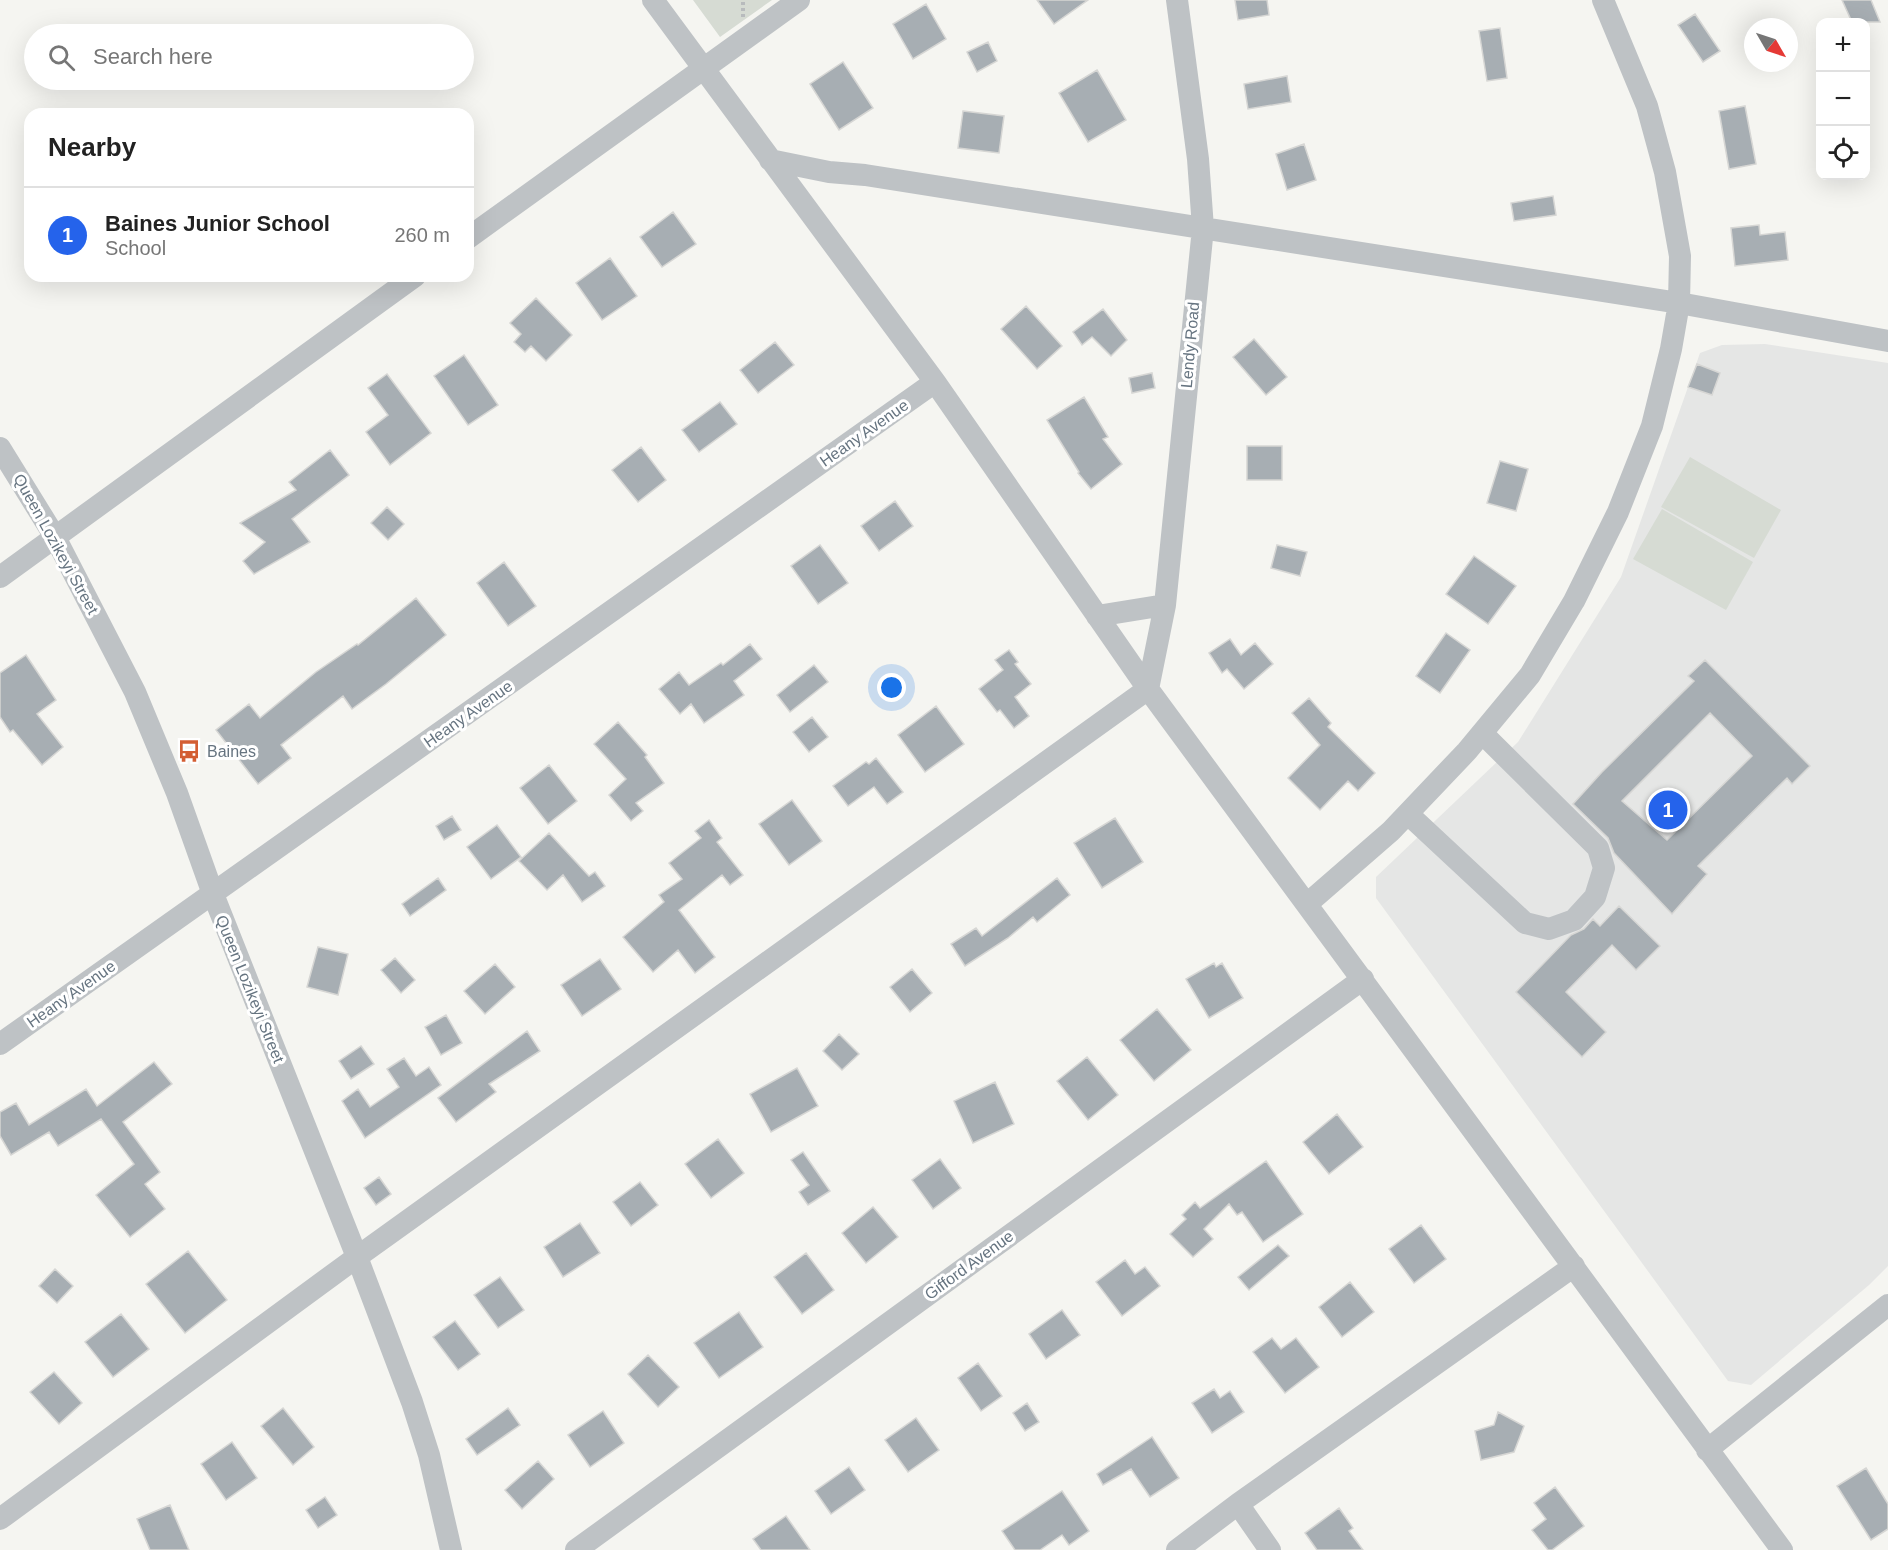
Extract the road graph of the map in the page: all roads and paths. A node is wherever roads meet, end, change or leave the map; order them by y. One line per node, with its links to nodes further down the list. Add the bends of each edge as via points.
1 (653, 0): 5 (street)
2 (799, 0): 5 (street)
3 (1177, 0): 7 (street, Lendy Road)
4 (1603, 0): 10 (street, via 1647,106 1665,172 1680,256)
5 (702, 68): 6 (street); 8 (street)
6 (770, 160): 7 (street); 12 (street)
7 (1203, 228): 10 (street); 16 (street, Lendy Road)
8 (474, 234)
9 (407, 282): 14 (street)
10 (1679, 303): 11 (street); 19 (street, via 1652,426 1618,512 1574,601 1530,675)
11 (1888, 341)
12 (935, 382): 17 (street); 21 (street, Heany Avenue)
13 (0, 448): 14 (street, Queen Lozikeyi Street)
14 (55, 537): 15 (street); 21 (street, Queen Lozikeyi Street, via 135,692)
15 (0, 577)
16 (1165, 605): 17 (street); 18 (street, Lendy Road)
17 (1097, 616): 18 (street)
18 (1149, 689): 22 (street); 25 (street)
19 (1482, 733): 20 (street); 20 (street, via 1598,848 1604,868 1595,897 1574,920 1549,929 1525,923)
20 (1408, 814): 22 (street)
21 (213, 894): 24 (street, Heany Avenue); 25 (street, Queen Lozikeyi Street)
22 (1307, 904): 23 (street)
23 (1363, 979): 26 (street); 32 (street, Gifford Avenue)
24 (0, 1044)
25 (357, 1257): 30 (street); 31 (street, Queen Lozikeyi Street, via 422,1434)
26 (1574, 1266): 28 (street); 29 (street)
27 (1888, 1305): 28 (street)
28 (1707, 1450): 35 (street)
29 (1238, 1504): 33 (street); 34 (street)
30 (0, 1520)
31 (451, 1550)
32 (576, 1550)
33 (1177, 1550)
34 (1270, 1550)
35 (1782, 1550)

